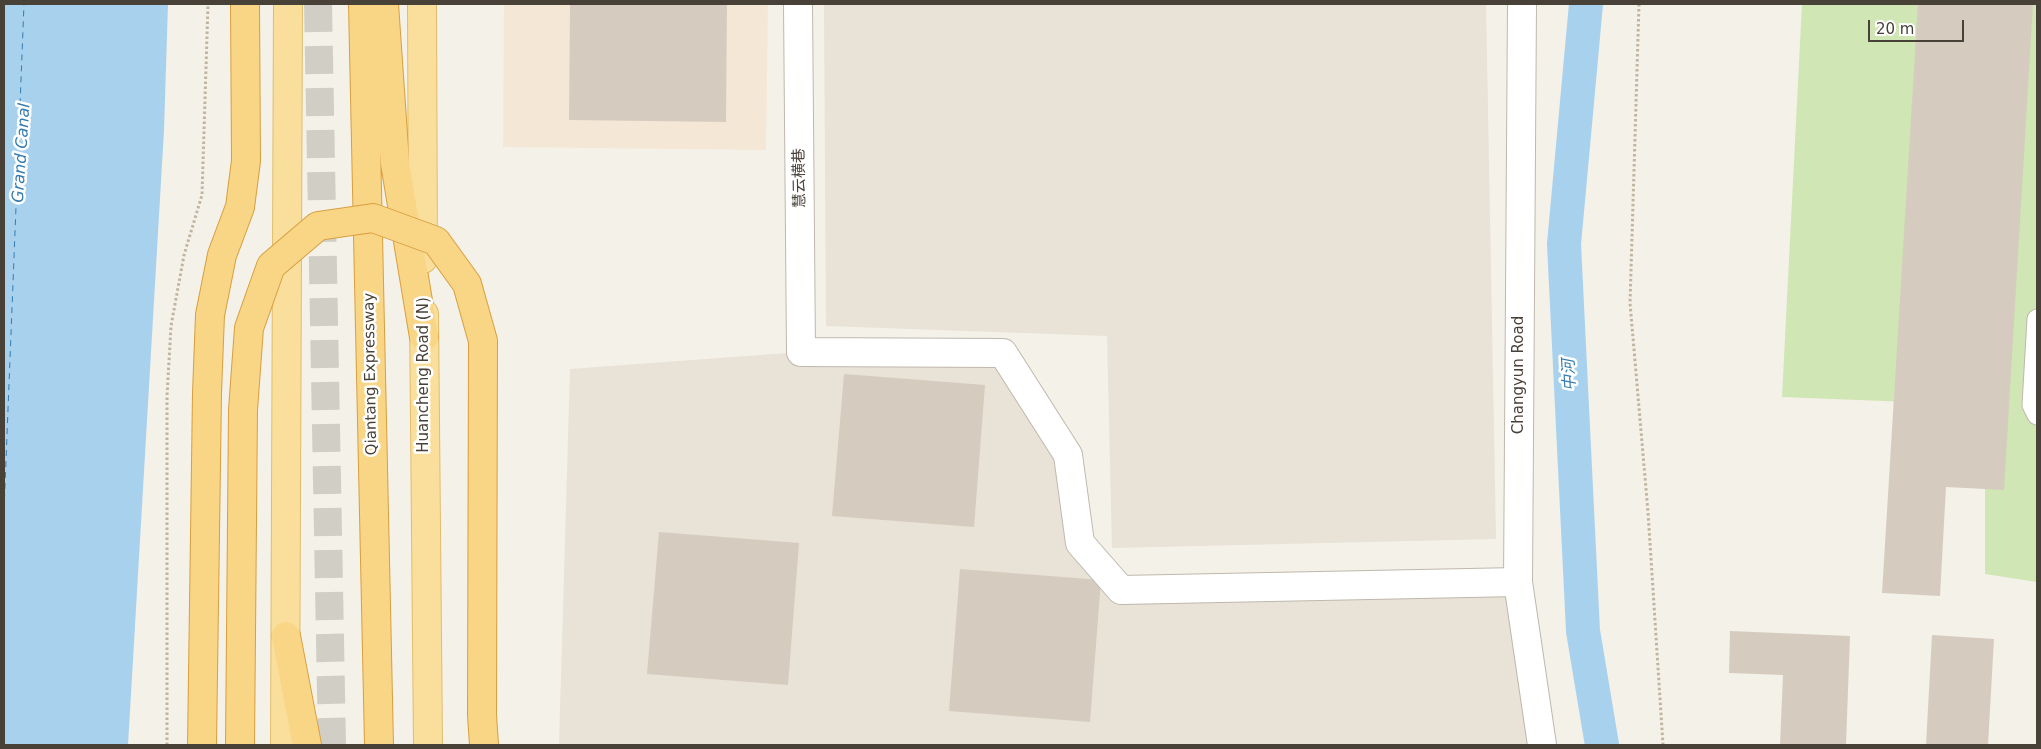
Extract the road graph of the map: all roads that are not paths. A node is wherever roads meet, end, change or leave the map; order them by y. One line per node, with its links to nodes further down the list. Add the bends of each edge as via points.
1 (246, 4): 13 (highway, via 246,161 240,207 222,256 210,315)
2 (288, 4): 12 (main road)
3 (363, 4): 17 (highway, Qiantang Expressway)
4 (384, 4): 9 (highway, via 395,163)
5 (422, 4): 9 (main road, Huancheng Road (N))
6 (798, 4): 11 (street, 慧云横巷, via 801,352 1003,353 1068,455 1080,543 1121,590)
7 (1522, 4): 11 (street, Changyun Road)
8 (2037, 319): 10 (lane, via 2032,405)
9 (424, 337): 18 (main road, Huancheng Road (N))
10 (2037, 415)
11 (1518, 582): 20 (street, Changyun Road)
12 (286, 636): 15 (main road); 16 (highway)
13 (202, 745)
14 (240, 745): 19 (highway, bridge, via 244,410 249,328 271,266 318,226 373,218 436,241 467,284 483,341)
15 (285, 745)
16 (307, 745)
17 (379, 745)
18 (428, 745)
19 (484, 745)
20 (1542, 745)

